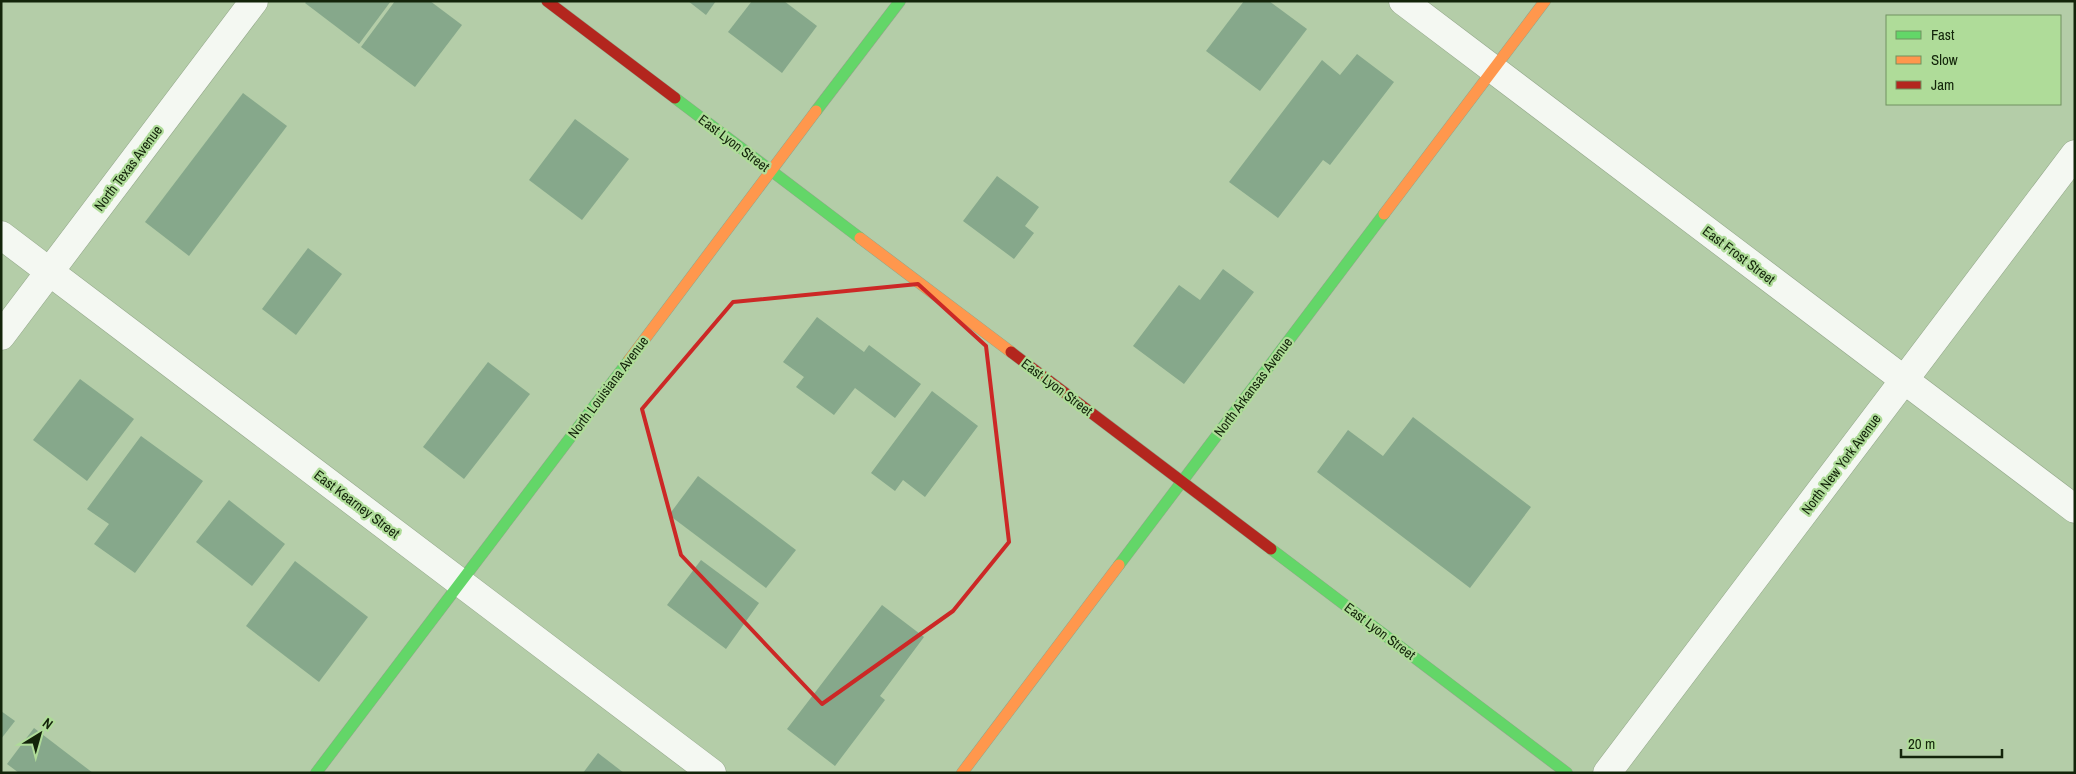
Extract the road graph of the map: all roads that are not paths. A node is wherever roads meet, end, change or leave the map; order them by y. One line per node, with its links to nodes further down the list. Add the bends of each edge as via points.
1 (254, 1): 10 (street, North Texas Avenue)
2 (547, 1): 8 (main road, East Lyon Street)
3 (900, 1): 8 (main road, North Louisiana Avenue)
4 (1403, 1): 6 (street, East Frost Street)
5 (1545, 1): 6 (main road, North Arkansas Avenue)
6 (1493, 70): 12 (street, East Frost Street); 13 (main road, North Arkansas Avenue)
7 (2075, 154): 12 (street, North New York Avenue)
8 (771, 171): 13 (main road, East Lyon Street); 15 (main road, North Louisiana Avenue)
9 (1, 235): 10 (street, East Kearney Street)
10 (50, 272): 11 (street, North Texas Avenue); 15 (street, East Kearney Street)
11 (1, 336)
12 (1904, 380): 14 (street, East Frost Street); 20 (street, North New York Avenue)
13 (1182, 482): 18 (main road, North Arkansas Avenue); 19 (main road, East Lyon Street)
14 (2075, 509)
15 (460, 583): 16 (main road, North Louisiana Avenue); 17 (street, East Kearney Street)
16 (316, 773)
17 (712, 773)
18 (962, 773)
19 (1567, 773)
20 (1607, 773)

